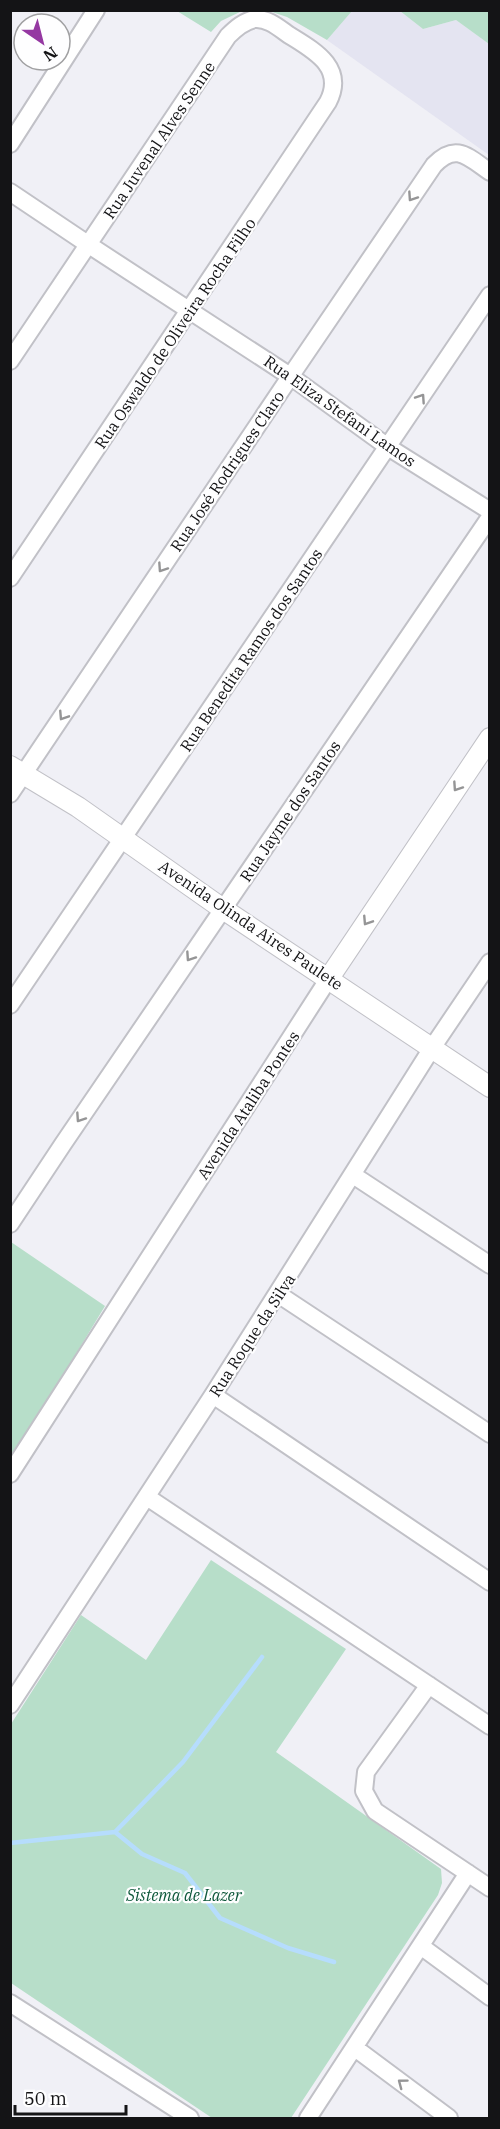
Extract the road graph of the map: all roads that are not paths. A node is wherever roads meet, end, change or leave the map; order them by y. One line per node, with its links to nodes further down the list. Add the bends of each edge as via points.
1 (96, 10): 3 (street)
2 (333, 85): 6 (street, Rua Juvenal Alves Senne, via 320,55 269,22 257,19 236,27); 8 (street, Rua Oswaldo de Oliveira Rocha Filho, via 328,102)
3 (10, 144)
4 (489, 172): 10 (street, Rua José Rodrigues Claro, one-way to 10, via 462,154 449,153 434,165)
5 (10, 192): 6 (street, Rua Eliza Stefani Lamos)
6 (89, 245): 8 (street, Rua Eliza Stefani Lamos); 9 (street, Rua Juvenal Alves Senne)
7 (489, 295): 11 (street, Rua Benedita Ramos dos Santos, one-way to 7)
8 (189, 310): 10 (street, Rua Eliza Stefani Lamos); 14 (street, Rua Oswaldo de Oliveira Rocha Filho)
9 (10, 361)
10 (290, 376): 11 (street, Rua Eliza Stefani Lamos); 16 (street, Rua José Rodrigues Claro, one-way to 16)
11 (388, 447): 12 (street, Rua Eliza Stefani Lamos); 18 (street, Rua Benedita Ramos dos Santos)
12 (489, 511)
13 (489, 517): 19 (street, Rua Jayme dos Santos)
14 (10, 578)
15 (489, 738): 21 (street, Avenida Ataliba Pontes, one-way to 21)
16 (17, 771): 17 (street, Rua José Rodrigues Claro); 18 (street, Avenida Olinda Aires Paulete)
17 (10, 794)
18 (123, 838): 19 (street, Avenida Olinda Aires Paulete); 22 (street, Rua Benedita Ramos dos Santos)
19 (223, 909): 21 (street, Avenida Olinda Aires Paulete); 26 (street, Rua Jayme dos Santos, one-way to 26)
20 (489, 962): 23 (street, Rua Roque da Silva)
21 (329, 978): 23 (street, Avenida Olinda Aires Paulete); 31 (street, Avenida Ataliba Pontes)
22 (10, 1005)
23 (432, 1048): 24 (street, Avenida Olinda Aires Paulete); 25 (street, Rua Roque da Silva)
24 (489, 1087)
25 (353, 1175): 27 (street); 28 (street, Rua Roque da Silva)
26 (10, 1224)
27 (489, 1265)
28 (278, 1294): 29 (street, Rua Roque da Silva); 30 (street)
29 (213, 1395): 32 (street, Rua Roque da Silva); 33 (street)
30 (489, 1434)
31 (10, 1474)
32 (147, 1497): 34 (street); 35 (street, Rua Roque da Silva)
33 (489, 1582)
34 (429, 1685): 36 (street); 37 (street, via 366,1772 364,1791 375,1811)
35 (10, 1705)
36 (489, 1726)
37 (468, 1873): 38 (street); 39 (street)
38 (489, 1888)
39 (422, 1947): 40 (street); 42 (street)
40 (489, 1997)
41 (10, 2003): 43 (street)
42 (355, 2048): 44 (street); 45 (street, one-way to 42)
43 (190, 2118)
44 (308, 2118)
45 (449, 2118)

